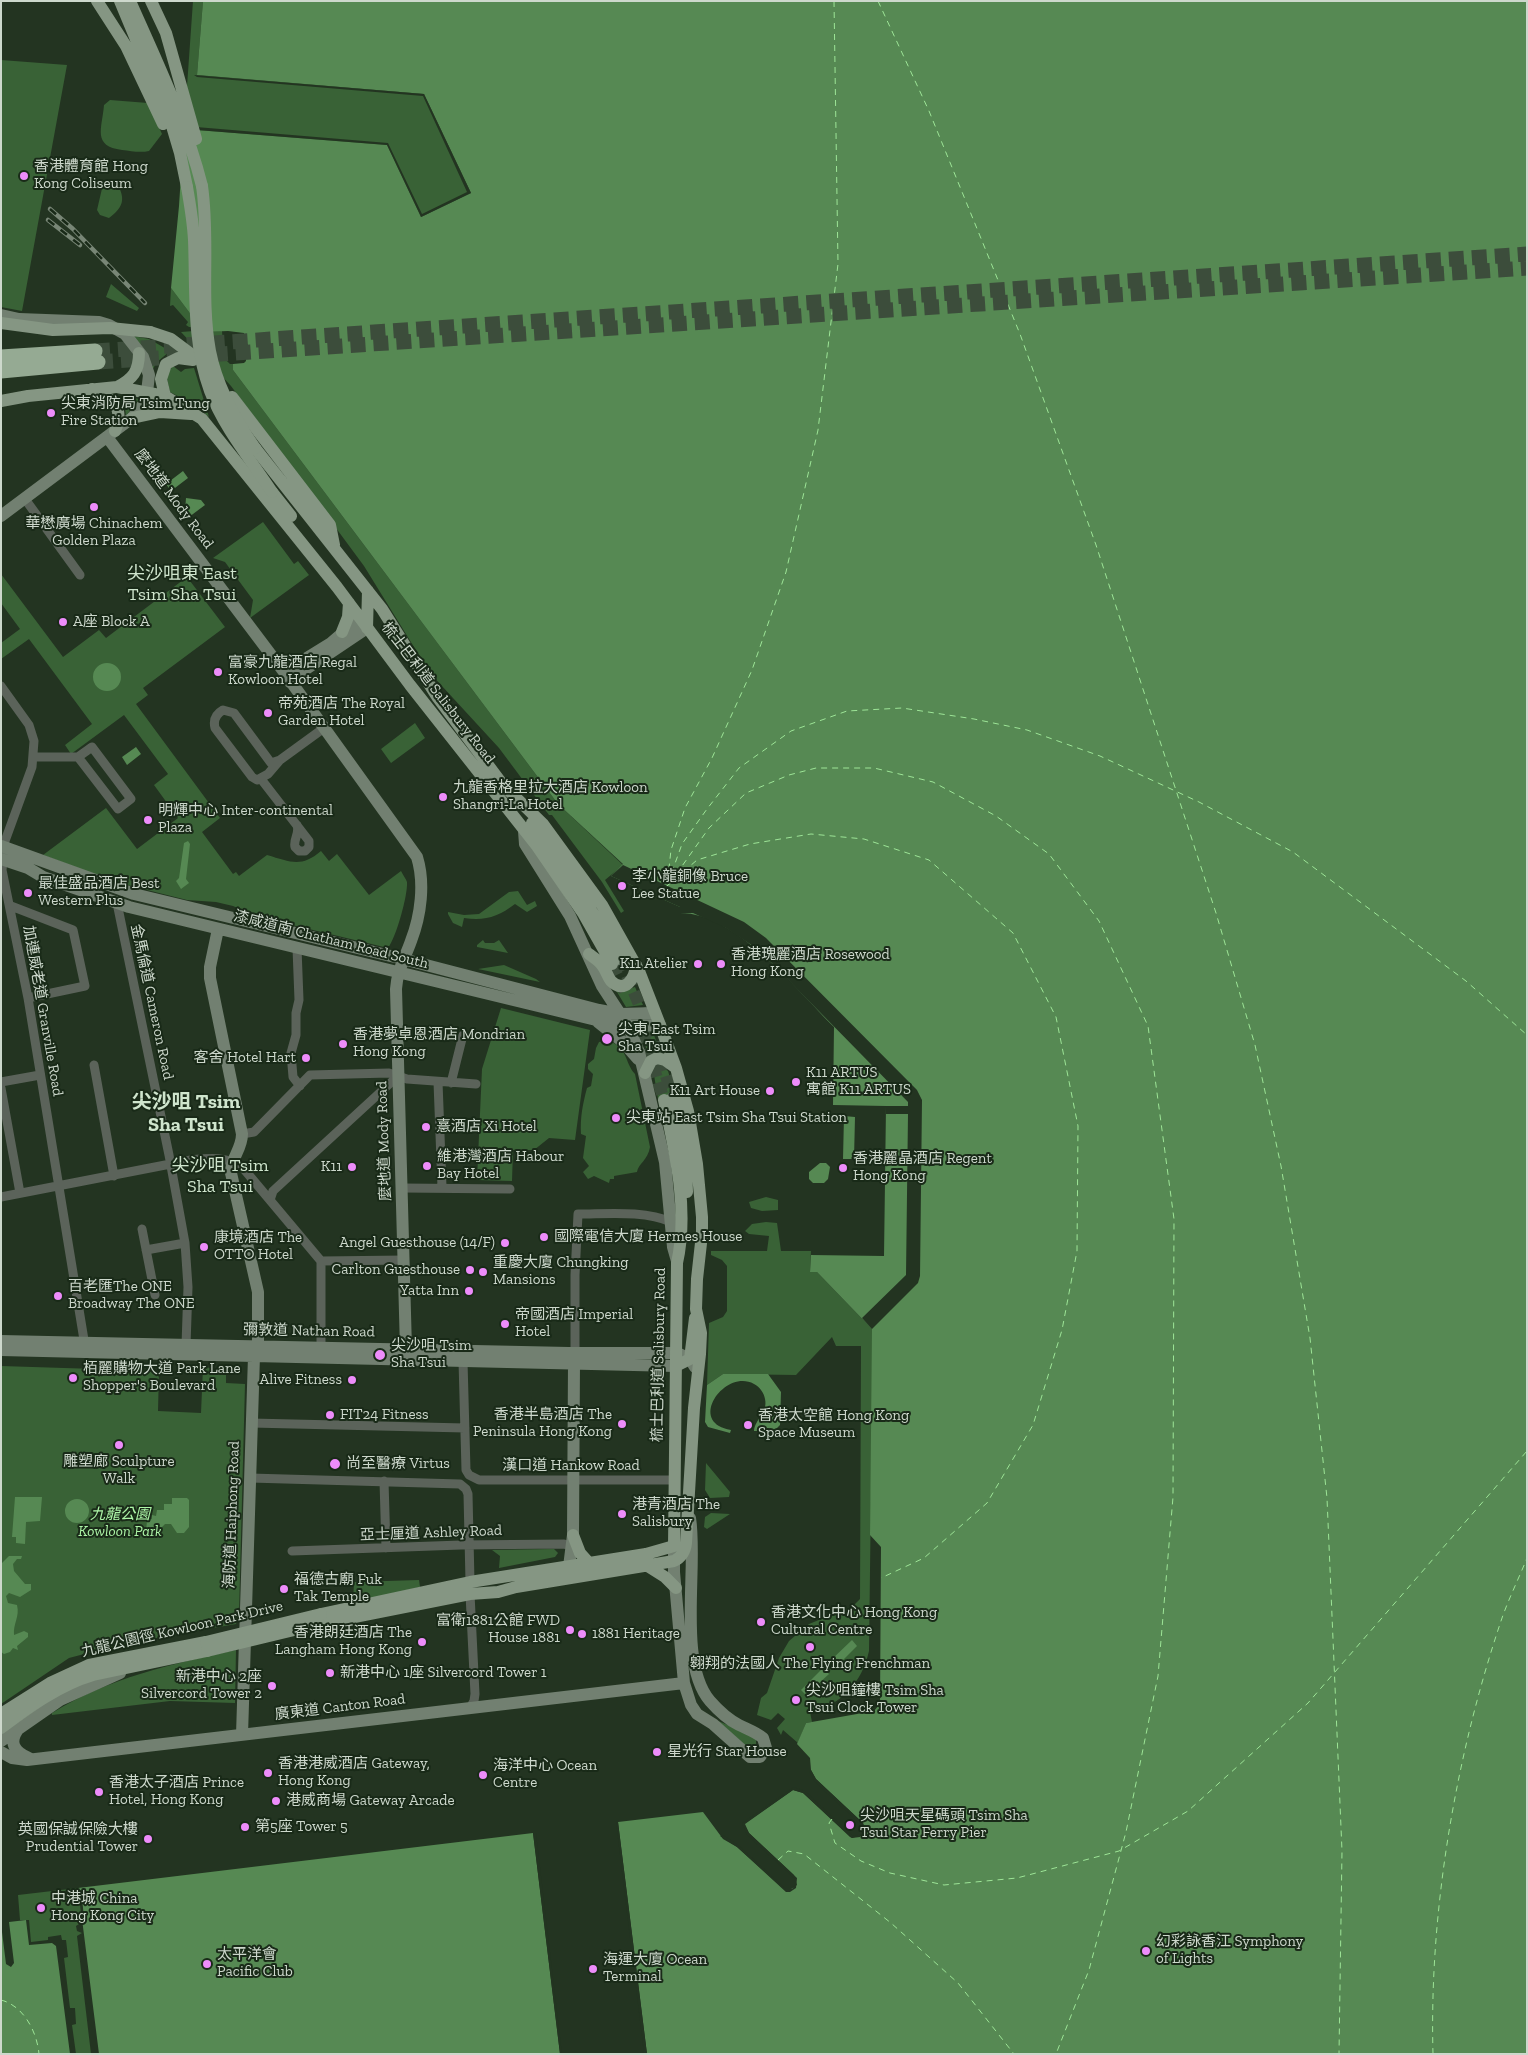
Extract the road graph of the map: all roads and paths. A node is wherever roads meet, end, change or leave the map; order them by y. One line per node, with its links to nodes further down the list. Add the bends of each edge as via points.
1 (97, 1): 5 (main road, via 130,54)
2 (120, 1): 5 (main road, via 172,126)
3 (130, 1): 6 (main road, via 170,91)
4 (151, 1): 6 (main road, via 166,33 196,139)
5 (183, 168): 21 (main road, bridge, via 193,226 195,316 205,376 225,421)
6 (202, 186): 21 (main road, bridge, via 212,360 232,412)
7 (1, 315): 9 (main road, via 19,319 99,322 125,334)
8 (1, 324): 15 (main road, bridge, via 53,330 110,328 150,332 171,339 194,359 178,358 166,364 161,379)
9 (139, 353): 12 (main road, via 134,375); 14 (main road, via 147,365)
10 (1, 357): 11 (highway, via 96,357)
11 (1, 371)
12 (117, 387): 13 (main road, 梳士巴利道 Salisbury Road); 14 (main road, 梳士巴利道 Salisbury Road)
13 (92, 389): 17 (main road, 梳士巴利道 Salisbury Road); 20 (main road, via 116,405 120,420)
14 (148, 392): 15 (main road, 梳士巴利道 Salisbury Road); 19 (main road)
15 (166, 396): 18 (main road, 梳士巴利道 Salisbury Road)
16 (232, 397): 24 (main road, 梳士巴利道 Salisbury Road, via 330,525)
17 (1, 400)
18 (194, 414): 19 (main road, via 167,412); 26 (main road, 梳士巴利道 Salisbury Road, via 214,434)
19 (132, 418): 20 (main road)
20 (111, 434): 22 (main road); 31 (main road, 麼地道 Mody Road)
21 (277, 488): 24 (main road, 梳士巴利道 Salisbury Road, via 322,532); 26 (main road, 梳士巴利道 Salisbury Road)
22 (25, 499): 23 (main road); 25 (street)
23 (1, 516)
24 (335, 550): 27 (main road, 梳士巴利道 Salisbury Road)
25 (80, 575)
26 (337, 587): 28 (main road, 梳士巴利道 Salisbury Road)
27 (368, 592): 29 (main road); 38 (main road, 梳士巴利道 Salisbury Road, via 438,698)
28 (349, 603): 29 (main road, 梳士巴利道 Salisbury Road); 30 (main road)
29 (364, 623): 30 (main road); 31 (main road, via 307,668); 40 (main road, 梳士巴利道 Salisbury Road)
30 (342, 632): 31 (main road)
31 (287, 677): 33 (main road, 麼地道 Mody Road)
32 (1, 686): 35 (street, 加連威老道 Granville Road, via 29,724 34,741)
33 (324, 728): 36 (street); 48 (main road, 麼地道 Mody Road, via 417,857 422,888 413,936)
34 (78, 756): 34 (street, via 92,747 131,799 118,809); 35 (street)
35 (33, 757): 41 (street, 加連威老道 Granville Road, via 30,776)
36 (280, 760): 37 (street); 37 (street, via 272,763 234,713 227,710 219,712 214,719 215,728 252,777)
37 (261, 779): 39 (street)
38 (506, 789): 40 (main road, via 579,890 616,962 561,879); 49 (main road, 梳士巴利道 Salisbury Road, via 543,824 570,859 602,905)
39 (297, 825)
40 (524, 831): 47 (main road, 梳士巴利道 Salisbury Road, via 524,844 556,892)
41 (2, 852): 42 (main road, 漆咸道南 Chatham Road South); 43 (main road, 漆咸道南 Chatham Road South, via 43,877); 44 (street, 加連威老道 Granville Road, via 2,870)
42 (107, 885): 43 (main road); 48 (main road, 漆咸道南 Chatham Road South, via 139,896)
43 (117, 903): 45 (main road, 漆咸道南 Chatham Road South); 72 (street, 金馬倫道 Cameron Road)
44 (11, 906): 52 (street, 加連威老道 Granville Road); 52 (street, via 73,930 84,986)
45 (218, 929): 46 (main road, 漆咸道南 Chatham Road South); 70 (main road, via 209,974)
46 (297, 948): 50 (main road, 漆咸道南 Chatham Road South); 68 (street, via 299,1000 291,1053 293,1077)
47 (588, 954): 49 (main road, via 602,964 607,975 618,985 625,986 633,980); 51 (main road, 梳士巴利道 Salisbury Road)
48 (403, 959): 50 (main road, 麼地道 Mody Road); 53 (main road, 漆咸道南 Chatham Road South)
49 (636, 965): 55 (main road, 梳士巴利道 Salisbury Road)
50 (398, 972): 56 (main road, 漆咸道南 Chatham Road South); 63 (main road, 麼地道 Mody Road)
51 (599, 979): 53 (main road, via 597,998); 54 (main road, 梳士巴利道 Salisbury Road)
52 (28, 998): 62 (street, 加連威老道 Granville Road)
53 (578, 1005): 54 (main road, 漆咸道南 Chatham Road South)
54 (620, 1014): 55 (main road, 漆咸道南 Chatham Road South); 57 (main road, 梳士巴利道 Salisbury Road)
55 (658, 1019): 57 (main road, 漆咸道南 Chatham Road South); 61 (main road, 梳士巴利道 Salisbury Road)
56 (596, 1020): 57 (main road, 漆咸道南 Chatham Road South); 60 (main road, via 623,1042)
57 (628, 1026): 60 (main road, 梳士巴利道 Salisbury Road)
58 (464, 1035): 66 (street)
59 (94, 1064): 73 (street)
60 (643, 1068): 61 (main road, via 657,1058); 81 (main road, 梳士巴利道 Salisbury Road, via 665,1162)
61 (676, 1068): 85 (main road, 梳士巴利道 Salisbury Road, via 688,1111 697,1164 702,1217)
62 (40, 1075): 64 (street); 74 (street, 加連威老道 Granville Road)
63 (398, 1076): 65 (street); 68 (street, via 389,1073 310,1075); 76 (main road, 麼地道 Mody Road); 80 (street, via 274,1191)
64 (1, 1082)
65 (438, 1082): 66 (street); 77 (street)
66 (452, 1083): 67 (street)
67 (476, 1084)
68 (300, 1086): 70 (street, via 254,1132)
69 (1, 1088): 78 (street)
70 (242, 1134): 71 (main road, via 240,1148)
71 (232, 1162): 72 (street, via 209,1158); 80 (street, via 243,1168); 97 (main road, 海防道 Haiphong Road, via 231,1173 259,1298)
72 (171, 1164): 73 (street); 83 (street, 金馬倫道 Cameron Road)
73 (114, 1176): 74 (street)
74 (59, 1186): 78 (street); 93 (street, 加連威老道 Granville Road)
75 (504, 1187): 77 (street)
76 (402, 1188): 77 (street); 86 (main road, 麼地道 Mody Road)
77 (442, 1188)
78 (20, 1193): 79 (street)
79 (1, 1197)
80 (270, 1200): 87 (street)
81 (671, 1222): 88 (main road, 梳士巴利道 Salisbury Road); 98 (street, via 646,1216 578,1214)
82 (142, 1229): 84 (street)
83 (185, 1243): 84 (street); 92 (street, 金馬倫道 Cameron Road, via 188,1281)
84 (146, 1250): 89 (street)
85 (699, 1255): 88 (main road, via 689,1234 686,1163 668,1098 681,1210 682,1233); 90 (main road, 梳士巴利道 Salisbury Road)
86 (404, 1260): 87 (street); 95 (main road, 麼地道 Mody Road)
87 (321, 1261): 94 (street)
88 (677, 1263): 100 (main road, 梳士巴利道 Salisbury Road)
89 (155, 1294)
90 (696, 1310): 99 (main road); 102 (main road, 梳士巴利道 Salisbury Road, via 701,1333)
91 (1, 1341): 93 (main road, 彌敦道 Nathan Road)
92 (186, 1345): 93 (main road, 彌敦道 Nathan Road); 97 (main road, 彌敦道 Nathan Road)
93 (85, 1347): 96 (main road, 彌敦道 Nathan Road); 97 (main road, 彌敦道 Nathan Road)
94 (321, 1348): 95 (main road, 彌敦道 Nathan Road); 97 (main road, 彌敦道 Nathan Road)
95 (406, 1349): 98 (main road, 彌敦道 Nathan Road, via 569,1353)
96 (1, 1350)
97 (256, 1352): 101 (main road, 彌敦道 Nathan Road); 103 (main road, 海防道 Haiphong Road)
98 (574, 1358): 100 (main road, 彌敦道 Nathan Road); 101 (main road, 彌敦道 Nathan Road); 106 (main road)
99 (690, 1359): 100 (main road); 102 (main road)
100 (676, 1360): 107 (main road, 梳士巴利道 Salisbury Road)
101 (463, 1361): 104 (street)
102 (697, 1372): 109 (main road, 梳士巴利道 Salisbury Road)
103 (251, 1423): 104 (street); 105 (main road, 海防道 Haiphong Road)
104 (465, 1428): 106 (street, 漢口道 Hankow Road, via 466,1470 479,1480)
105 (250, 1478): 108 (street); 128 (main road, 海防道 Haiphong Road)
106 (572, 1480): 107 (street, 漢口道 Hankow Road); 110 (main road)
107 (673, 1480): 112 (main road, 梳士巴利道 Salisbury Road)
108 (384, 1481): 111 (street, via 462,1485 468,1494); 113 (street)
109 (688, 1503): 115 (main road, 梳士巴利道 Salisbury Road, via 685,1550); 123 (main road, 梳士巴利道 Salisbury Road, via 693,1532 690,1604 697,1677 714,1705 737,1724 763,1738 766,1745 764,1754 750,1757 697,1714)
110 (571, 1541): 111 (street, 亞士厘道 Ashley Road, via 564,1544); 116 (main road); 118 (main road)
111 (469, 1545): 113 (street, 亞士厘道 Ashley Road); 119 (street)
112 (674, 1546): 115 (main road, 梳士巴利道 Salisbury Road); 116 (main road, 九龍公園徑 Kowloon Park Drive, via 646,1554)
113 (386, 1548): 114 (street, 亞士厘道 Ashley Road)
114 (292, 1551)
115 (674, 1561): 117 (main road, 九龍公園徑 Kowloon Park Drive); 120 (main road, 梳士巴利道 Salisbury Road)
116 (588, 1562): 118 (main road, 九龍公園徑 Kowloon Park Drive)
117 (646, 1565): 118 (main road, 九龍公園徑 Kowloon Park Drive); 120 (main road)
118 (567, 1572): 119 (main road, 九龍公園徑 Kowloon Park Drive); 119 (main road, 九龍公園徑 Kowloon Park Drive, via 516,1587)
119 (470, 1588): 121 (main road, 九龍公園徑 Kowloon Park Drive, bridge); 124 (street, via 475,1694)
120 (676, 1588): 123 (main road, 梳士巴利道 Salisbury Road)
121 (207, 1646): 122 (main road, 九龍公園徑 Kowloon Park Drive); 125 (main road, 九龍公園徑 Kowloon Park Drive, via 89,1665 50,1683)
122 (143, 1664): 126 (main road, 九龍公園徑 Kowloon Park Drive, via 60,1700); 127 (main road, 九龍公園徑 Kowloon Park Drive, via 70,1683)
123 (684, 1683): 124 (main road, 廣東道 Canton Road)
124 (470, 1708): 128 (main road, 廣東道 Canton Road)
125 (1, 1714)
126 (21, 1726): 129 (main road); 131 (main road, via 13,1737 14,1746)
127 (1, 1728)
128 (242, 1734): 131 (main road, 廣東道 Canton Road)
129 (1, 1741)
130 (1, 1752): 131 (main road, 廣東道 Canton Road, via 19,1760)
131 (34, 1759)

